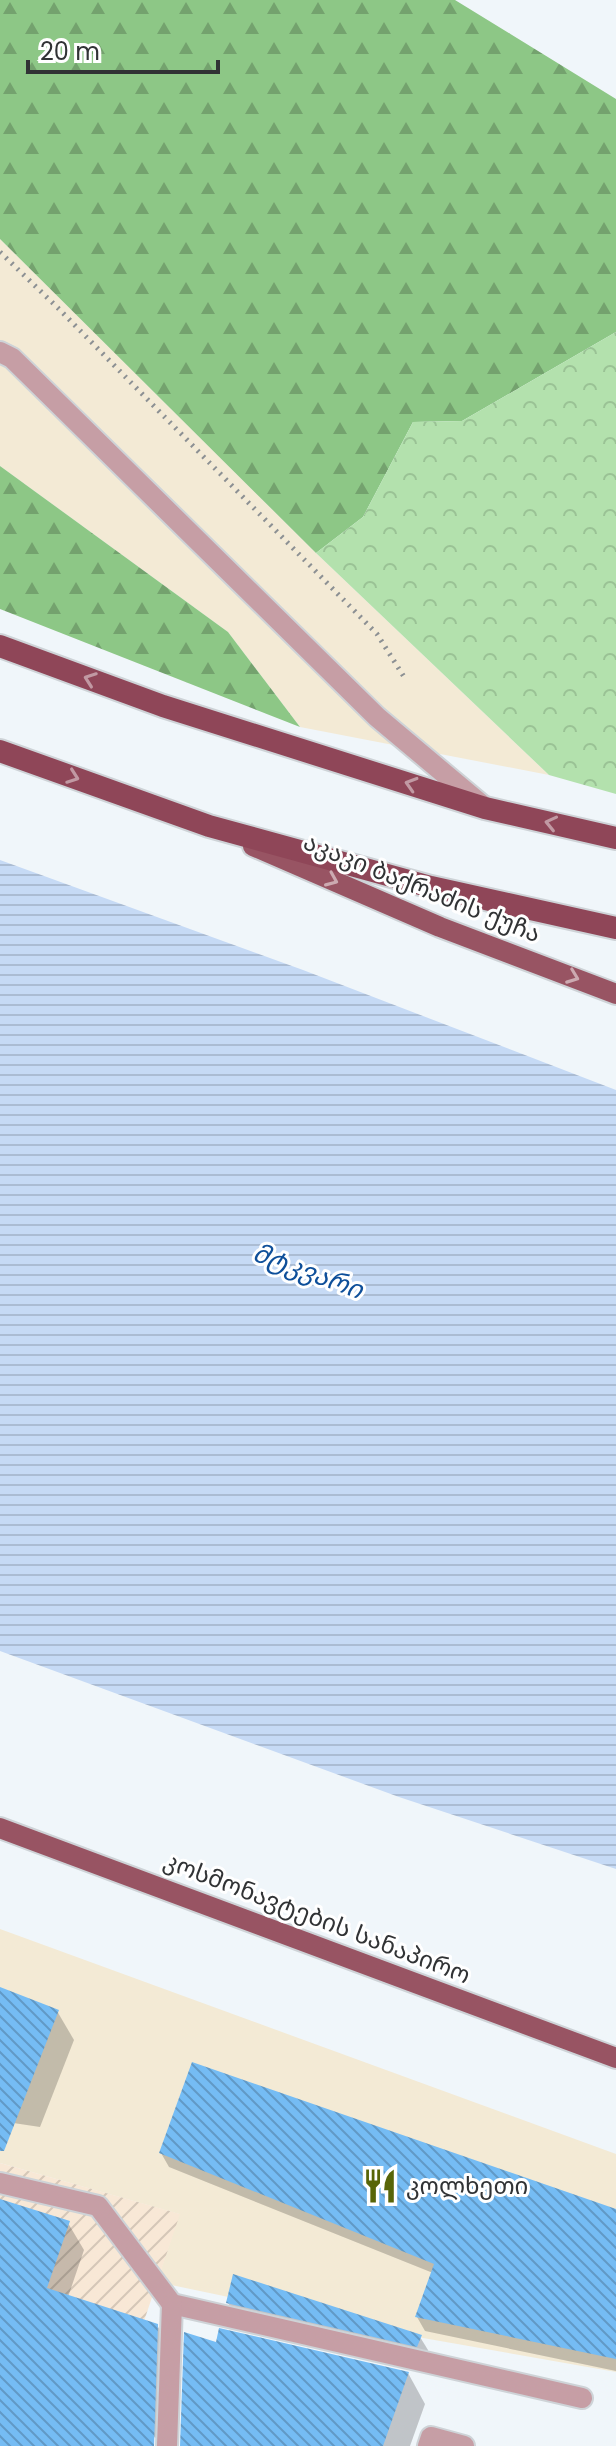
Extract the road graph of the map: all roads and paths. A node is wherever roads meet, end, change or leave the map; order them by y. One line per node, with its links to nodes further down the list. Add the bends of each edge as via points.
1 (0, 252): 4 (path, via 377,634)
2 (0, 352): 6 (lane, via 23,368 377,717)
3 (0, 646): 6 (highway, one-way to 3, via 163,706)
4 (407, 683)
5 (0, 751): 7 (highway, one-way to 7)
6 (485, 808): 8 (highway, one-way to 6)
7 (209, 826): 9 (highway, via 431,887); 10 (main road, აკაკი ბაქრაძის ქუჩა, one-way to 10, via 440,927)
8 (616, 838)
9 (616, 928)
10 (616, 994)
11 (0, 1828): 12 (main road, კოსმონავტების სანაპირო)
12 (616, 2058)
13 (0, 2183): 14 (lane, via 98,2206)
14 (172, 2304): 15 (lane); 16 (lane)
15 (582, 2398)
16 (167, 2446)
17 (428, 2446): 18 (lane, via 431,2437)
18 (464, 2446)

